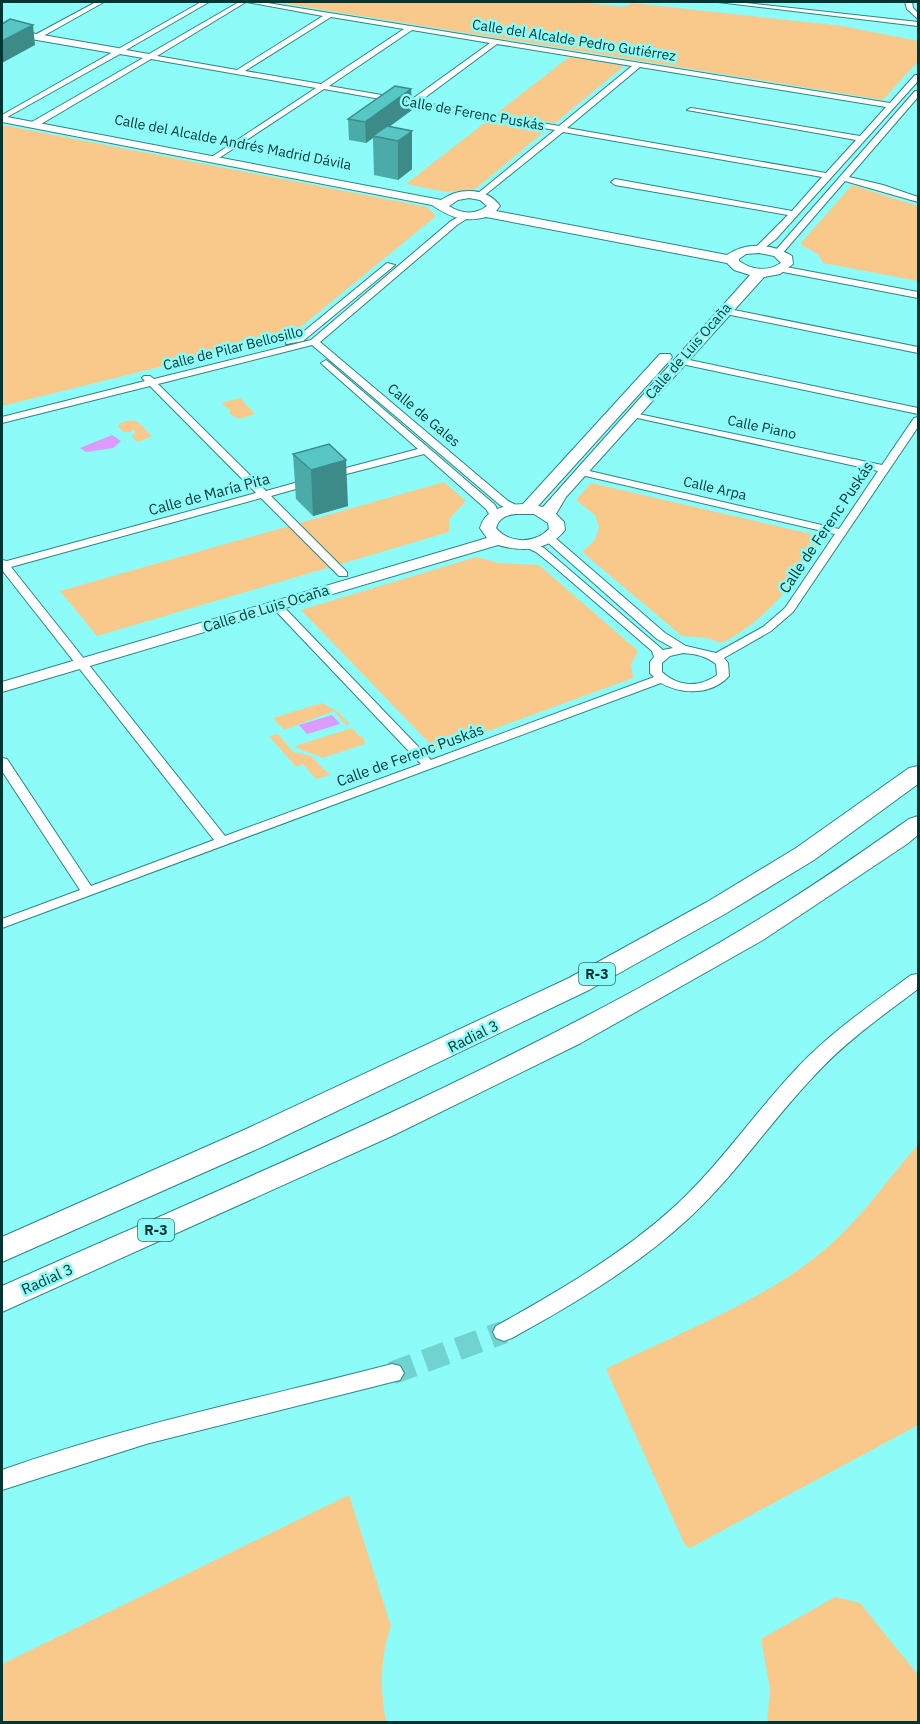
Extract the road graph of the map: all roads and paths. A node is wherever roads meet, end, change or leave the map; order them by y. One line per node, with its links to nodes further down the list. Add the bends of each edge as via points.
1 (100, 2): 12 (street)
2 (206, 2): 14 (street)
3 (243, 2): 15 (street)
4 (251, 2): 7 (street, Calle del Alcalde Pedro Gutiérrez)
5 (722, 2): 9 (street)
6 (909, 2): 8 (street, via 909,8)
7 (331, 14): 10 (street, Calle del Alcalde Pedro Gutiérrez); 17 (street)
8 (918, 17)
9 (918, 24)
10 (412, 27): 13 (street, Calle del Alcalde Pedro Gutiérrez); 19 (street)
11 (2, 31): 12 (street)
12 (35, 37): 14 (street)
13 (497, 41): 16 (street, Calle del Alcalde Pedro Gutiérrez); 21 (street)
14 (118, 51): 15 (street, Calle de Ferenc Puskás); 24 (street)
15 (150, 57): 17 (street, Calle de Ferenc Puskás); 25 (street)
16 (638, 65): 22 (street, Calle del Alcalde Pedro Gutiérrez); 26 (street)
17 (238, 72): 19 (street, Calle de Ferenc Puskás)
18 (918, 77): 22 (street)
19 (322, 87): 21 (street, Calle de Ferenc Puskás); 28 (street)
20 (918, 93): 30 (street)
21 (412, 103): 26 (street, Calle de Ferenc Puskás)
22 (892, 106): 27 (street)
23 (691, 110): 27 (street)
24 (3, 116): 25 (main road, Calle del Alcalde Andrés Madrid Dávila)
25 (37, 123): 28 (main road, Calle del Alcalde Andrés Madrid Dávila)
26 (561, 129): 29 (street, Calle de Ferenc Puskás); 32 (street)
27 (862, 139): 29 (street)
28 (217, 158): 34 (main road, Calle del Alcalde Andrés Madrid Dávila)
29 (829, 176): 36 (street)
30 (842, 178): 33 (street); 40 (street)
31 (615, 182): 36 (street)
32 (480, 196): 34 (main road); 35 (main road, via 492,201)
33 (918, 200)
34 (449, 205): 37 (main road); 49 (street, Calle de Pilar Bellosillo, via 300,339)
35 (490, 209): 37 (main road); 39 (main road)
36 (794, 214): 38 (street)
37 (467, 216): 45 (street, Calle de Pilar Bellosillo)
38 (759, 249): 39 (main road); 40 (main road)
39 (737, 261): 41 (main road); 59 (main road, Calle de Luis Ocaña)
40 (782, 261): 41 (main road); 42 (street); 43 (street)
41 (760, 273): 44 (main road, Calle de Luis Ocaña)
42 (918, 288)
43 (918, 295)
44 (724, 310): 47 (street); 48 (main road, Calle de Luis Ocaña)
45 (314, 342): 46 (street, Calle de Pilar Bellosillo); 59 (street, Calle de Gales, via 504,503)
46 (303, 346): 49 (street, Calle de Pilar Bellosillo); 55 (street, Calle de Gales)
47 (918, 350)
48 (680, 361): 50 (street); 52 (main road, Calle de Luis Ocaña)
49 (149, 380): 51 (street, Calle de Pilar Bellosillo); 53 (street, Calle de Pilar Bellosillo); 58 (street)
50 (918, 411)
51 (2, 413)
52 (633, 414): 56 (street, Calle Piano); 57 (main road, Calle de Luis Ocaña)
53 (2, 420)
54 (918, 420): 56 (street, Calle de Ferenc Puskás)
55 (424, 450): 58 (street, Calle de María Pita); 61 (street, Calle de Gales, via 491,507)
56 (885, 469): 62 (street, Calle de Ferenc Puskás)
57 (581, 472): 60 (main road, Calle de Luis Ocaña); 62 (street, Calle Arpa)
58 (264, 494): 65 (street, Calle de María Pita); 66 (street)
59 (522, 509): 60 (main road); 61 (main road)
60 (548, 514): 63 (main road, via 558,526)
61 (494, 527): 64 (main road); 66 (main road, Calle de Luis Ocaña); 67 (main road, Calle de Luis Ocaña)
62 (843, 533): 70 (street, Calle de Ferenc Puskás, via 789,610 767,629)
63 (549, 538): 64 (main road); 68 (street, via 661,636)
64 (527, 544): 69 (street, via 564,569 657,650)
65 (2, 565): 71 (street)
66 (343, 574): 71 (main road, Calle de Luis Ocaña)
67 (276, 605): 71 (main road, Calle de Luis Ocaña); 77 (street)
68 (683, 649): 69 (street); 70 (street)
69 (660, 657): 74 (street, via 654,667)
70 (716, 658): 74 (street, via 722,663 723,676 710,685 689,688)
71 (77, 659): 72 (main road, Calle de Luis Ocaña); 80 (street)
72 (29, 673): 73 (main road); 75 (main road)
73 (2, 675)
74 (661, 679): 77 (street, Calle de Ferenc Puskás)
75 (2, 687)
76 (2, 762): 81 (street)
77 (429, 765): 80 (street, Calle de Ferenc Puskás)
78 (918, 773): 84 (highway, Radial 3 / R-3, via 805,855 579,984 265,1133)
79 (918, 824): 85 (highway, Radial 3 / R-3, via 755,934 535,1055)
80 (222, 842): 81 (street, Calle de Ferenc Puskás)
81 (88, 892): 82 (street, Calle de Ferenc Puskás)
82 (2, 924)
83 (918, 980): 86 (street, via 835,1043 806,1071 681,1213 566,1299)
84 (2, 1250)
85 (2, 1300)
86 (504, 1332)
87 (392, 1373): 88 (street, via 117,1442)
88 (2, 1480)

